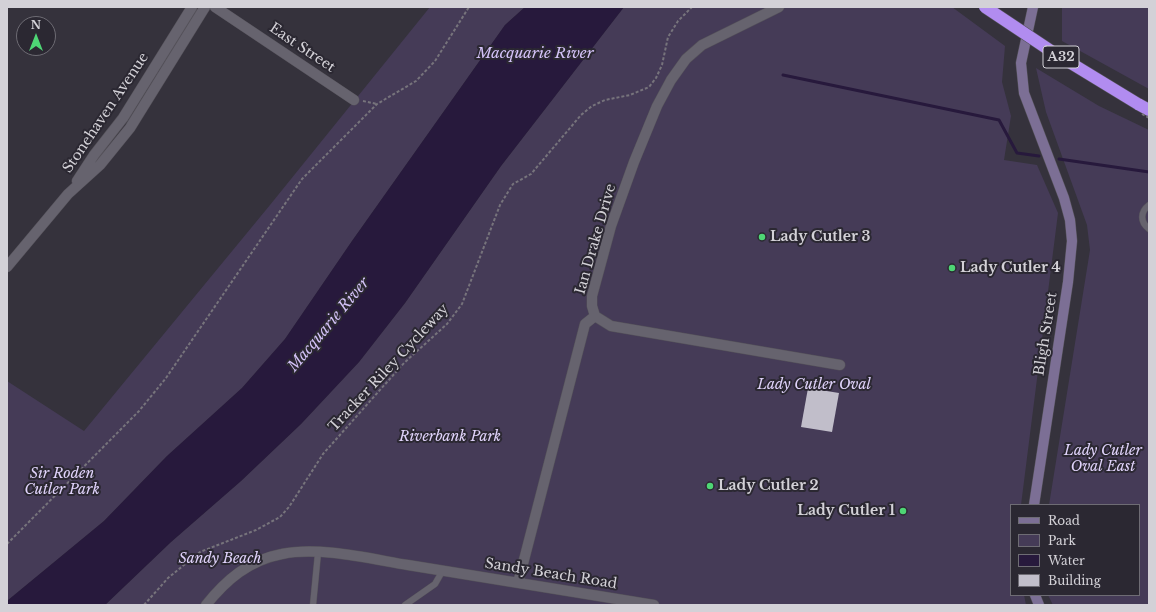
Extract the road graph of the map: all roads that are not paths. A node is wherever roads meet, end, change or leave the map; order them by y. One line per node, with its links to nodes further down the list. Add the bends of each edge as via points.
1 (192, 7): 9 (street, Stonehaven Avenue, via 123,118)
2 (205, 7): 9 (street, Stonehaven Avenue, via 130,128 100,165)
3 (215, 7): 7 (street, East Street)
4 (779, 7): 13 (street, Ian Drake Drive, via 702,45 686,59 672,80 657,106 611,226 592,296)
5 (985, 7): 8 (highway, A32, bridge)
6 (1033, 7): 15 (street, Bligh Street, via 1021,63 1024,93 1062,190 1070,220 1072,241 1066,297)
7 (354, 100)
8 (1149, 110)
9 (68, 194): 12 (street, Stonehaven Avenue)
10 (1149, 205): 11 (lane, via 1143,211 1142,218)
11 (1149, 229)
12 (7, 268)
13 (595, 316): 14 (street, via 611,326); 18 (street, Ian Drake Drive, via 585,324)
14 (840, 365)
15 (1034, 504)
16 (318, 552): 17 (street, Sandy Beach Road); 19 (street, Sandy Beach Road, via 291,552 256,562 228,580); 20 (lane)
17 (443, 570): 18 (street, Sandy Beach Road); 21 (lane, via 435,584)
18 (518, 583): 22 (street, Sandy Beach Road)
19 (206, 605)
20 (313, 605)
21 (405, 605)
22 (654, 605)

